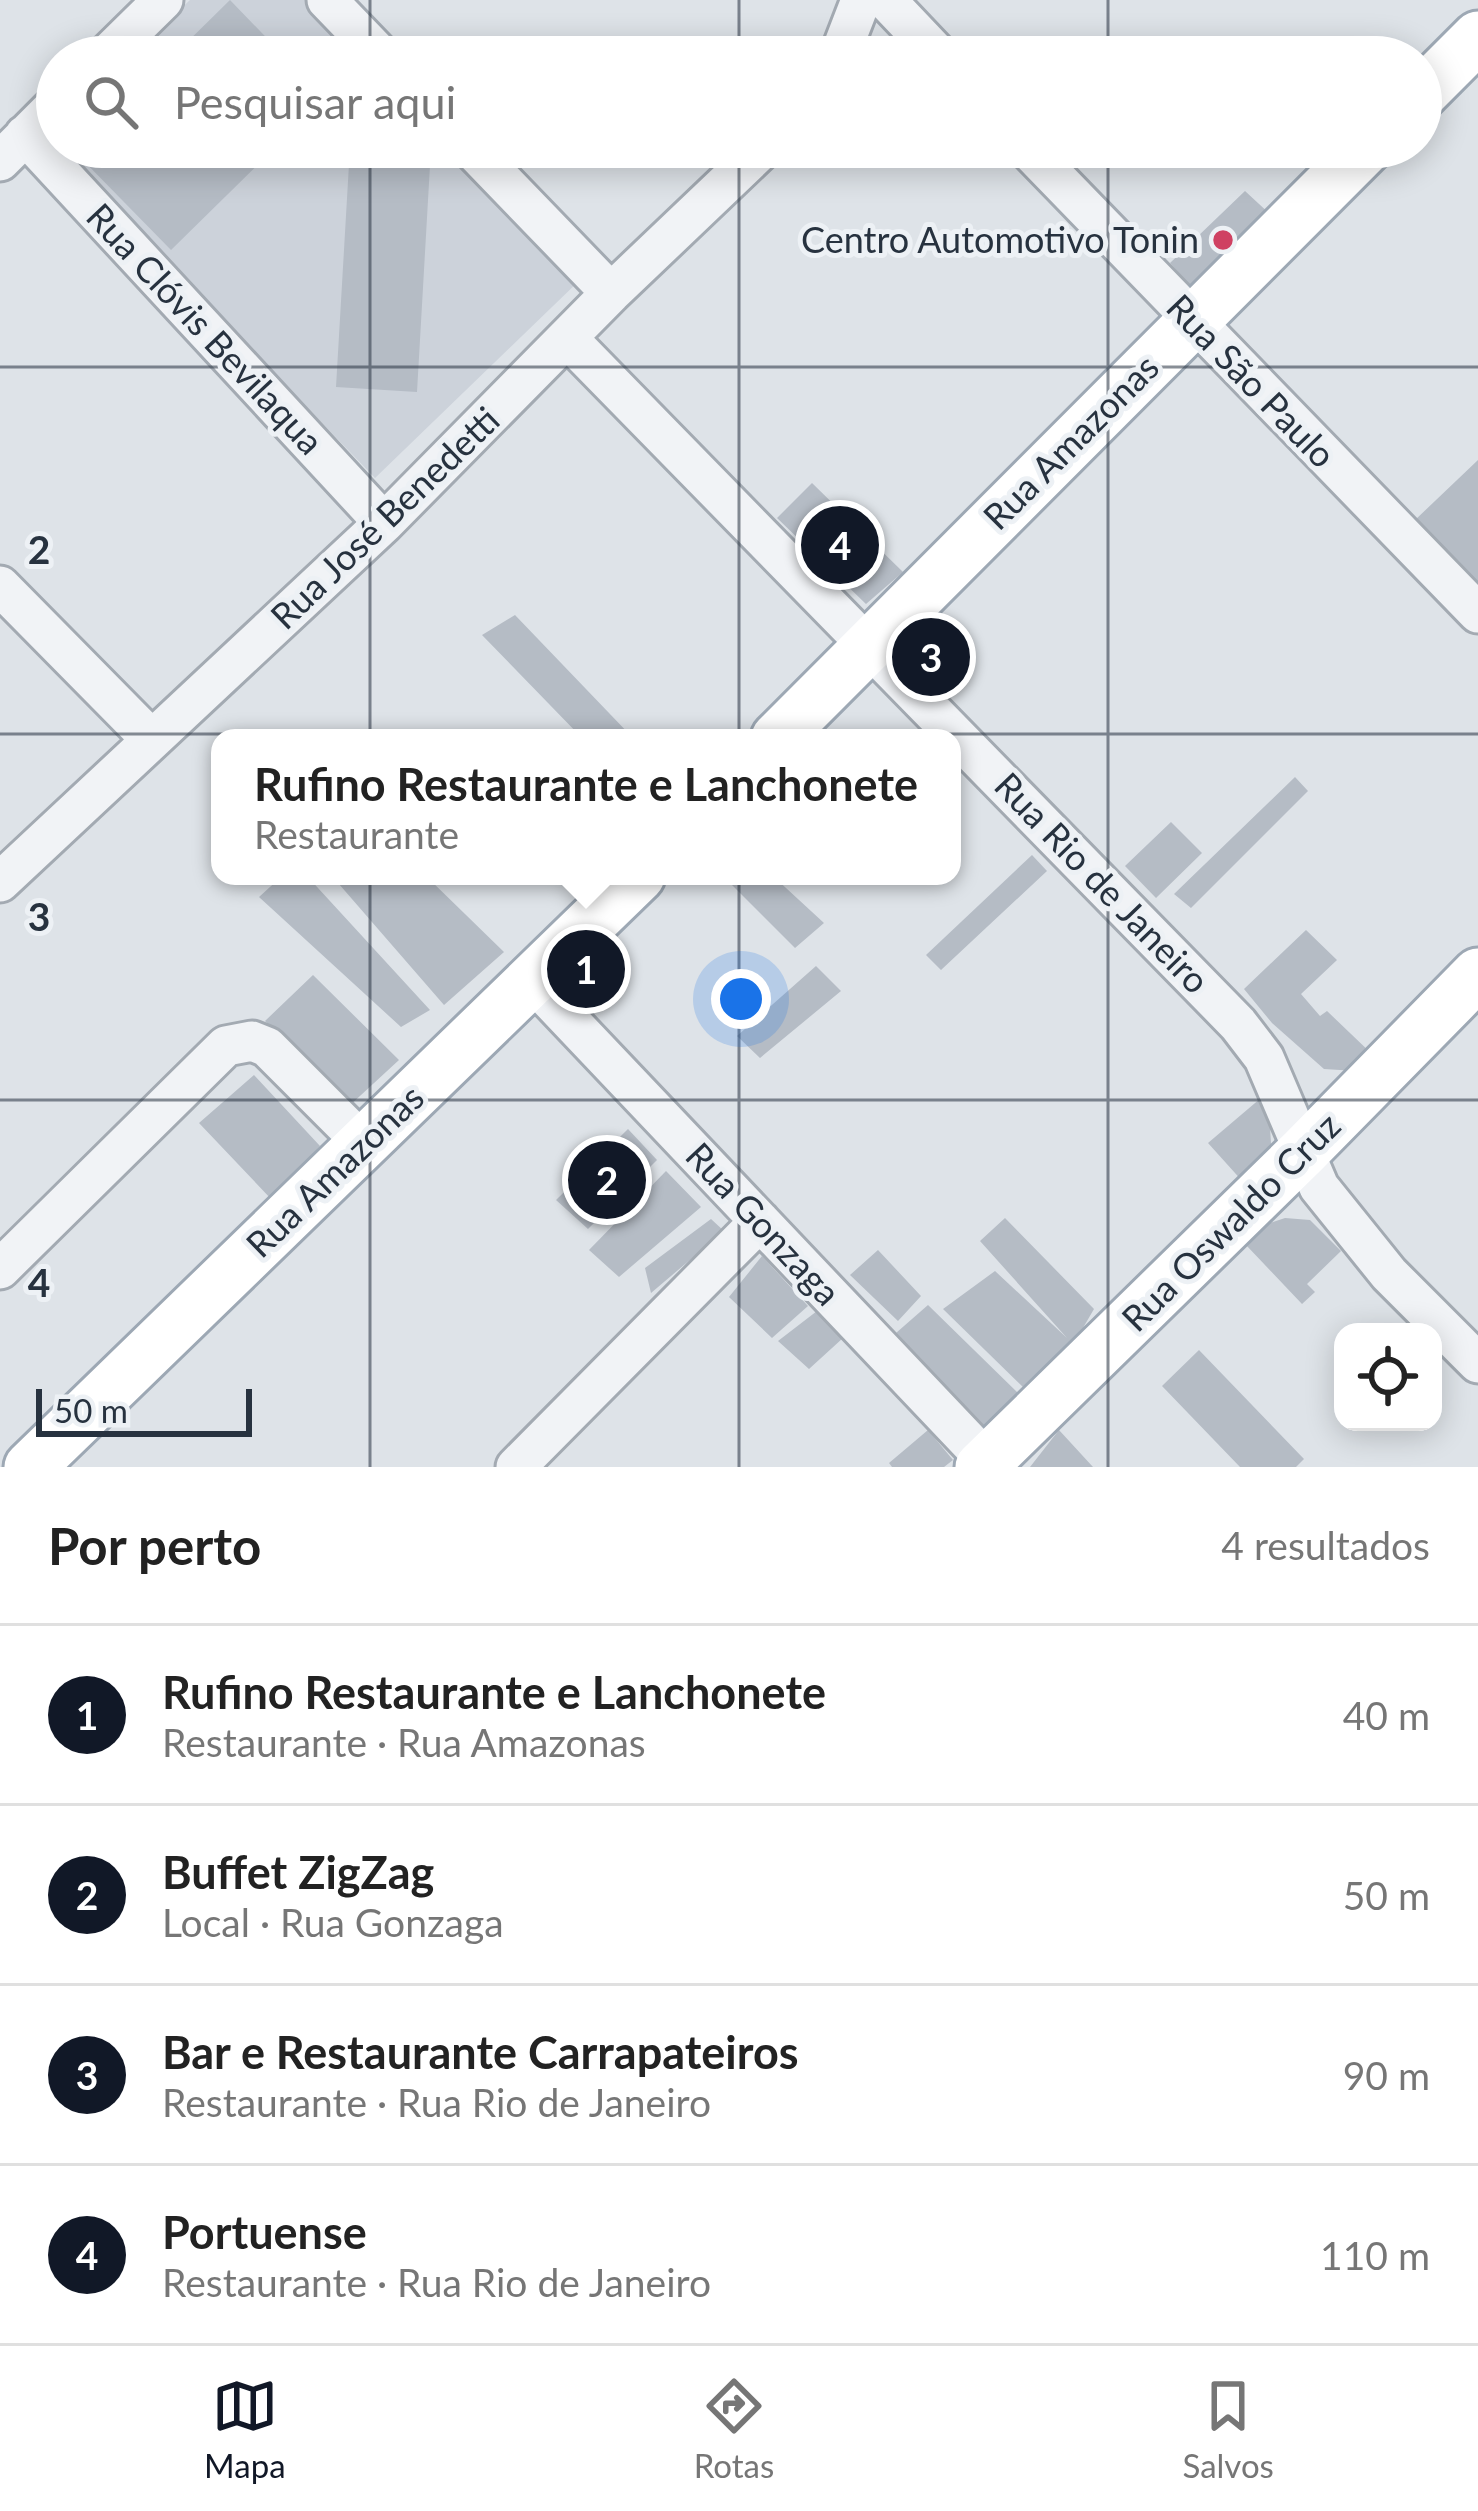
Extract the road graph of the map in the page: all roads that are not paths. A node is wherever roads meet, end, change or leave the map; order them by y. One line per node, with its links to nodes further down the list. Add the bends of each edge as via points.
1 (163, 0): 5 (street)
2 (327, 0): 6 (street)
3 (861, 0): 7 (street)
4 (886, 0): 8 (street)
5 (126, 36)
6 (362, 36)
7 (847, 36)
8 (920, 36)
9 (1478, 37): 10 (main road)
10 (1442, 73)
11 (36, 125): 12 (street)
12 (13, 148): 20 (street, Rua Clóvis Bevilaqua)
13 (490, 168): 17 (street)
14 (742, 168): 17 (street, Rua José Benedetti)
15 (1046, 168): 18 (street, Rua São Paulo)
16 (1346, 168): 18 (main road, Rua Amazonas)
17 (611, 293): 19 (street, Rua José Benedetti)
18 (1191, 321): 22 (street, Rua São Paulo); 23 (main road, Rua Amazonas)
19 (569, 340): 20 (street, Rua José Benedetti); 23 (street, Rua Rio de Janeiro)
20 (384, 523): 27 (street, Rua José Benedetti)
21 (0, 586): 27 (street)
22 (1478, 614)
23 (870, 644): 24 (main road, Rua Amazonas); 25 (street, Rua Rio de Janeiro)
24 (786, 729)
25 (952, 729)
26 (961, 738): 33 (street, Rua Rio de Janeiro, via 1238,1024 1264,1058)
27 (151, 740): 28 (street, Rua José Benedetti)
28 (0, 882)
29 (630, 885): 31 (main road, Rua Amazonas)
30 (1478, 974): 33 (main road, Rua Oswaldo Cruz)
31 (533, 982): 32 (main road, Rua Amazonas); 34 (street, Rua Gonzaga)
32 (363, 1143): 35 (street, via 267,1047 238,1041); 38 (main road, Rua Amazonas)
33 (1304, 1152): 36 (street, Rua Rio de Janeiro, via 1347,1226); 37 (main road, Rua Oswaldo Cruz)
34 (760, 1221): 37 (street, Rua Gonzaga); 39 (street)
35 (0, 1269)
36 (1478, 1364)
37 (987, 1465)
38 (30, 1467)
39 (516, 1467)

